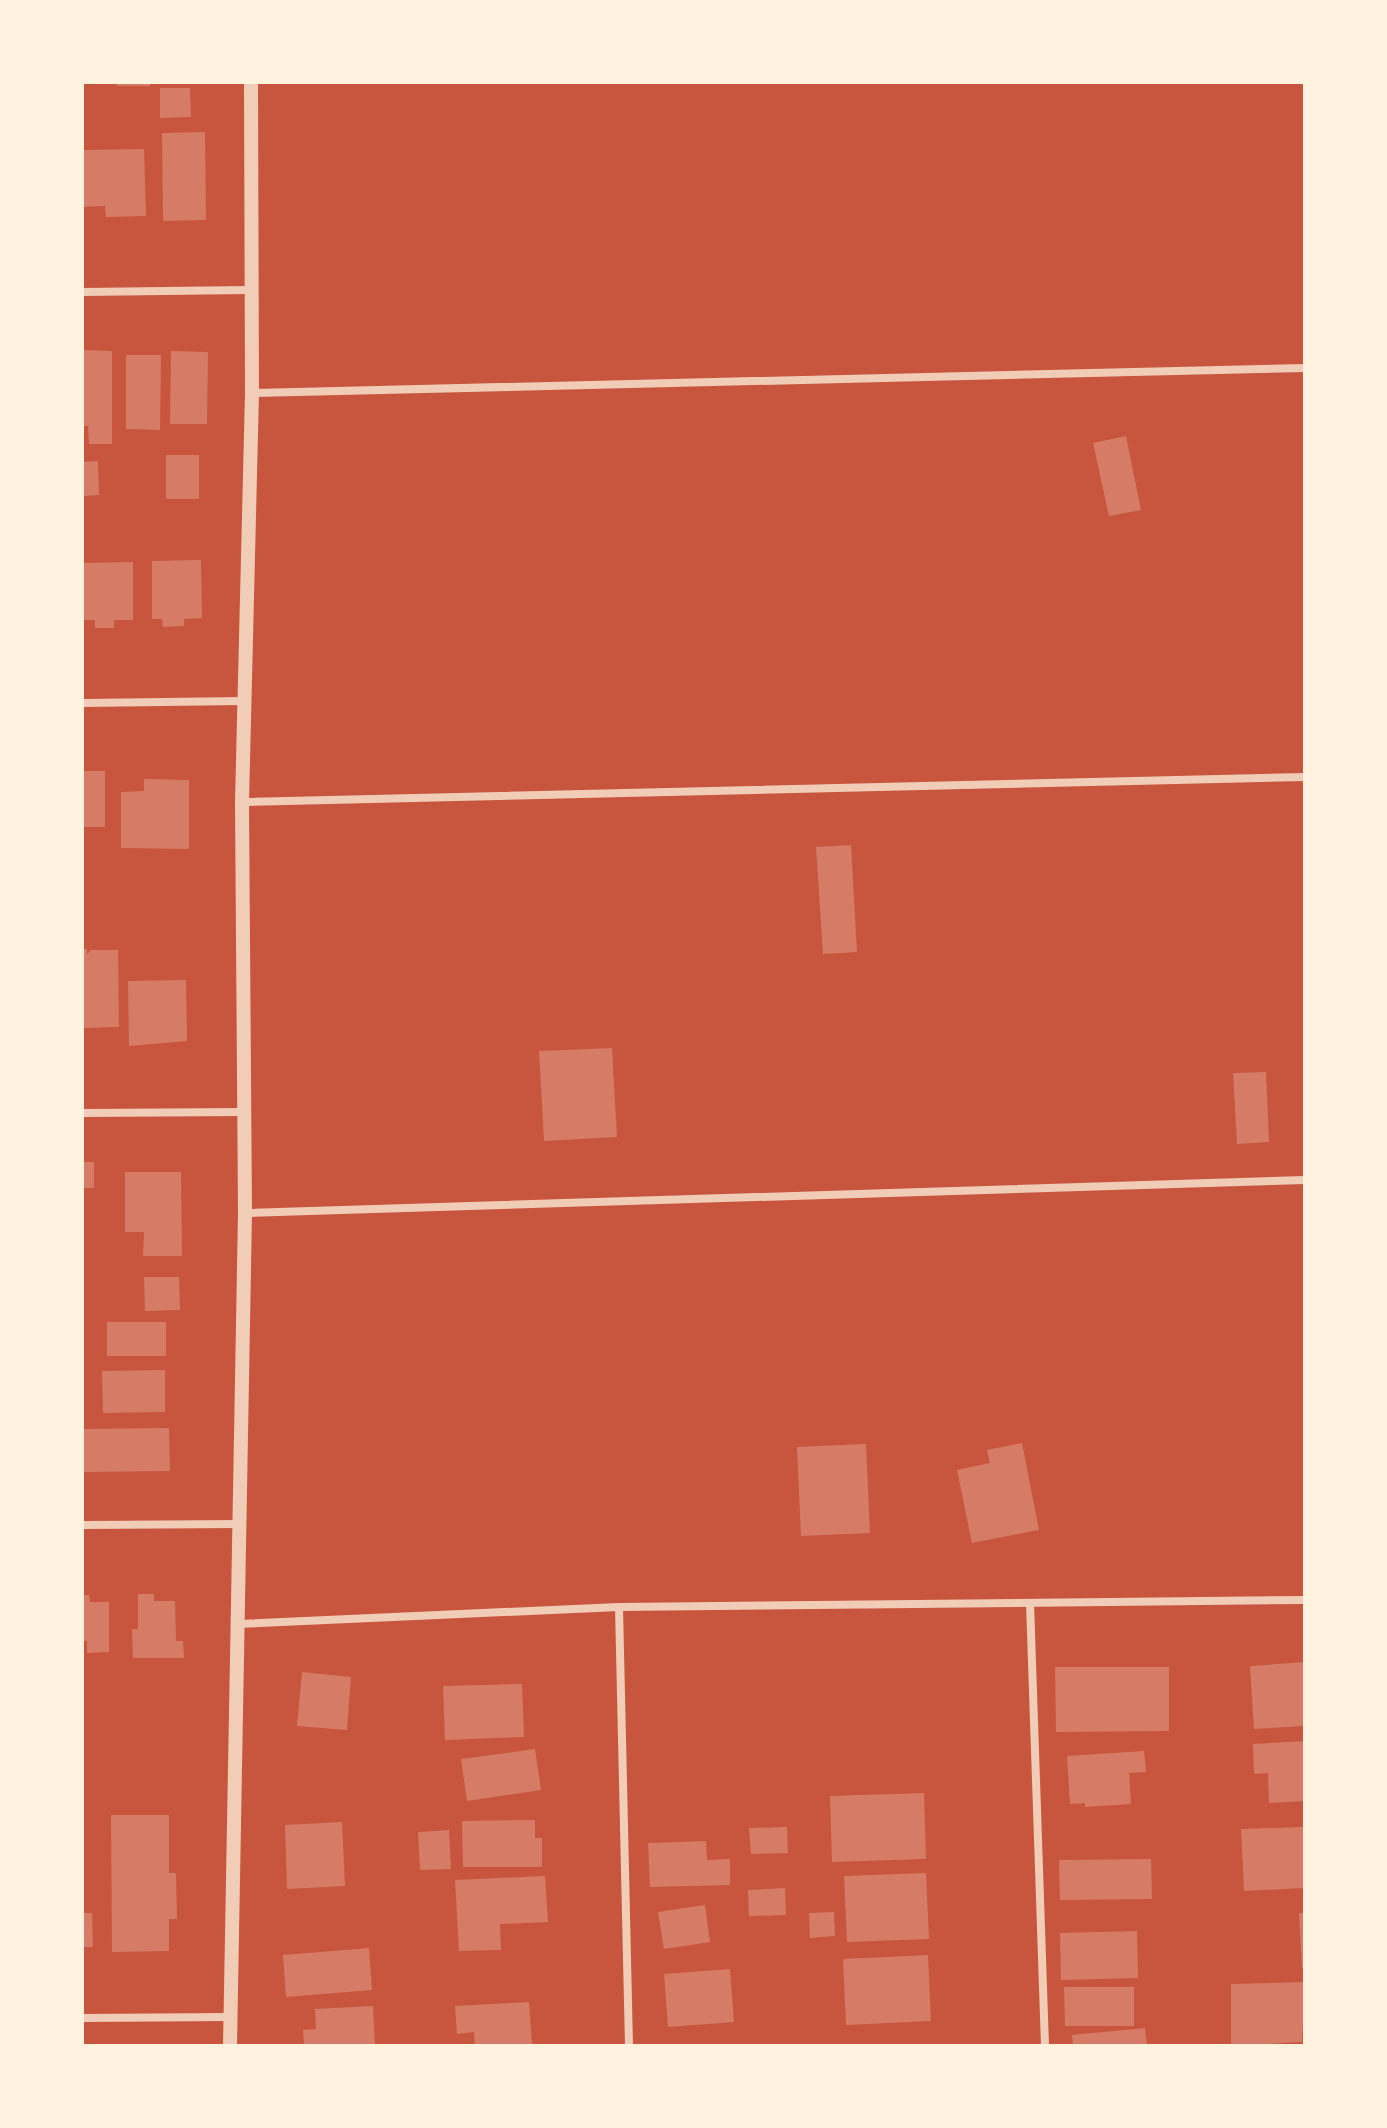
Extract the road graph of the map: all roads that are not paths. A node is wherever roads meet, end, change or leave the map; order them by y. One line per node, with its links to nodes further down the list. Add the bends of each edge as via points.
1 (251, 82): 2 (street)
2 (249, 290): 3 (street); 5 (street)
3 (82, 292)
4 (1305, 368): 5 (street)
5 (252, 393): 6 (street)
6 (244, 701): 7 (street); 9 (street)
7 (82, 703)
8 (1305, 777): 9 (street)
9 (242, 802): 10 (street)
10 (243, 1112): 11 (street); 13 (street)
11 (82, 1113)
12 (1305, 1180): 13 (street)
13 (245, 1213): 14 (street)
14 (241, 1524): 15 (street); 19 (street)
15 (82, 1525)
16 (1305, 1600): 17 (street)
17 (1030, 1603): 18 (street); 24 (street)
18 (619, 1607): 19 (street); 23 (street)
19 (238, 1624): 20 (street)
20 (230, 2017): 21 (street); 22 (street)
21 (82, 2018)
22 (230, 2046)
23 (629, 2046)
24 (1045, 2046)

